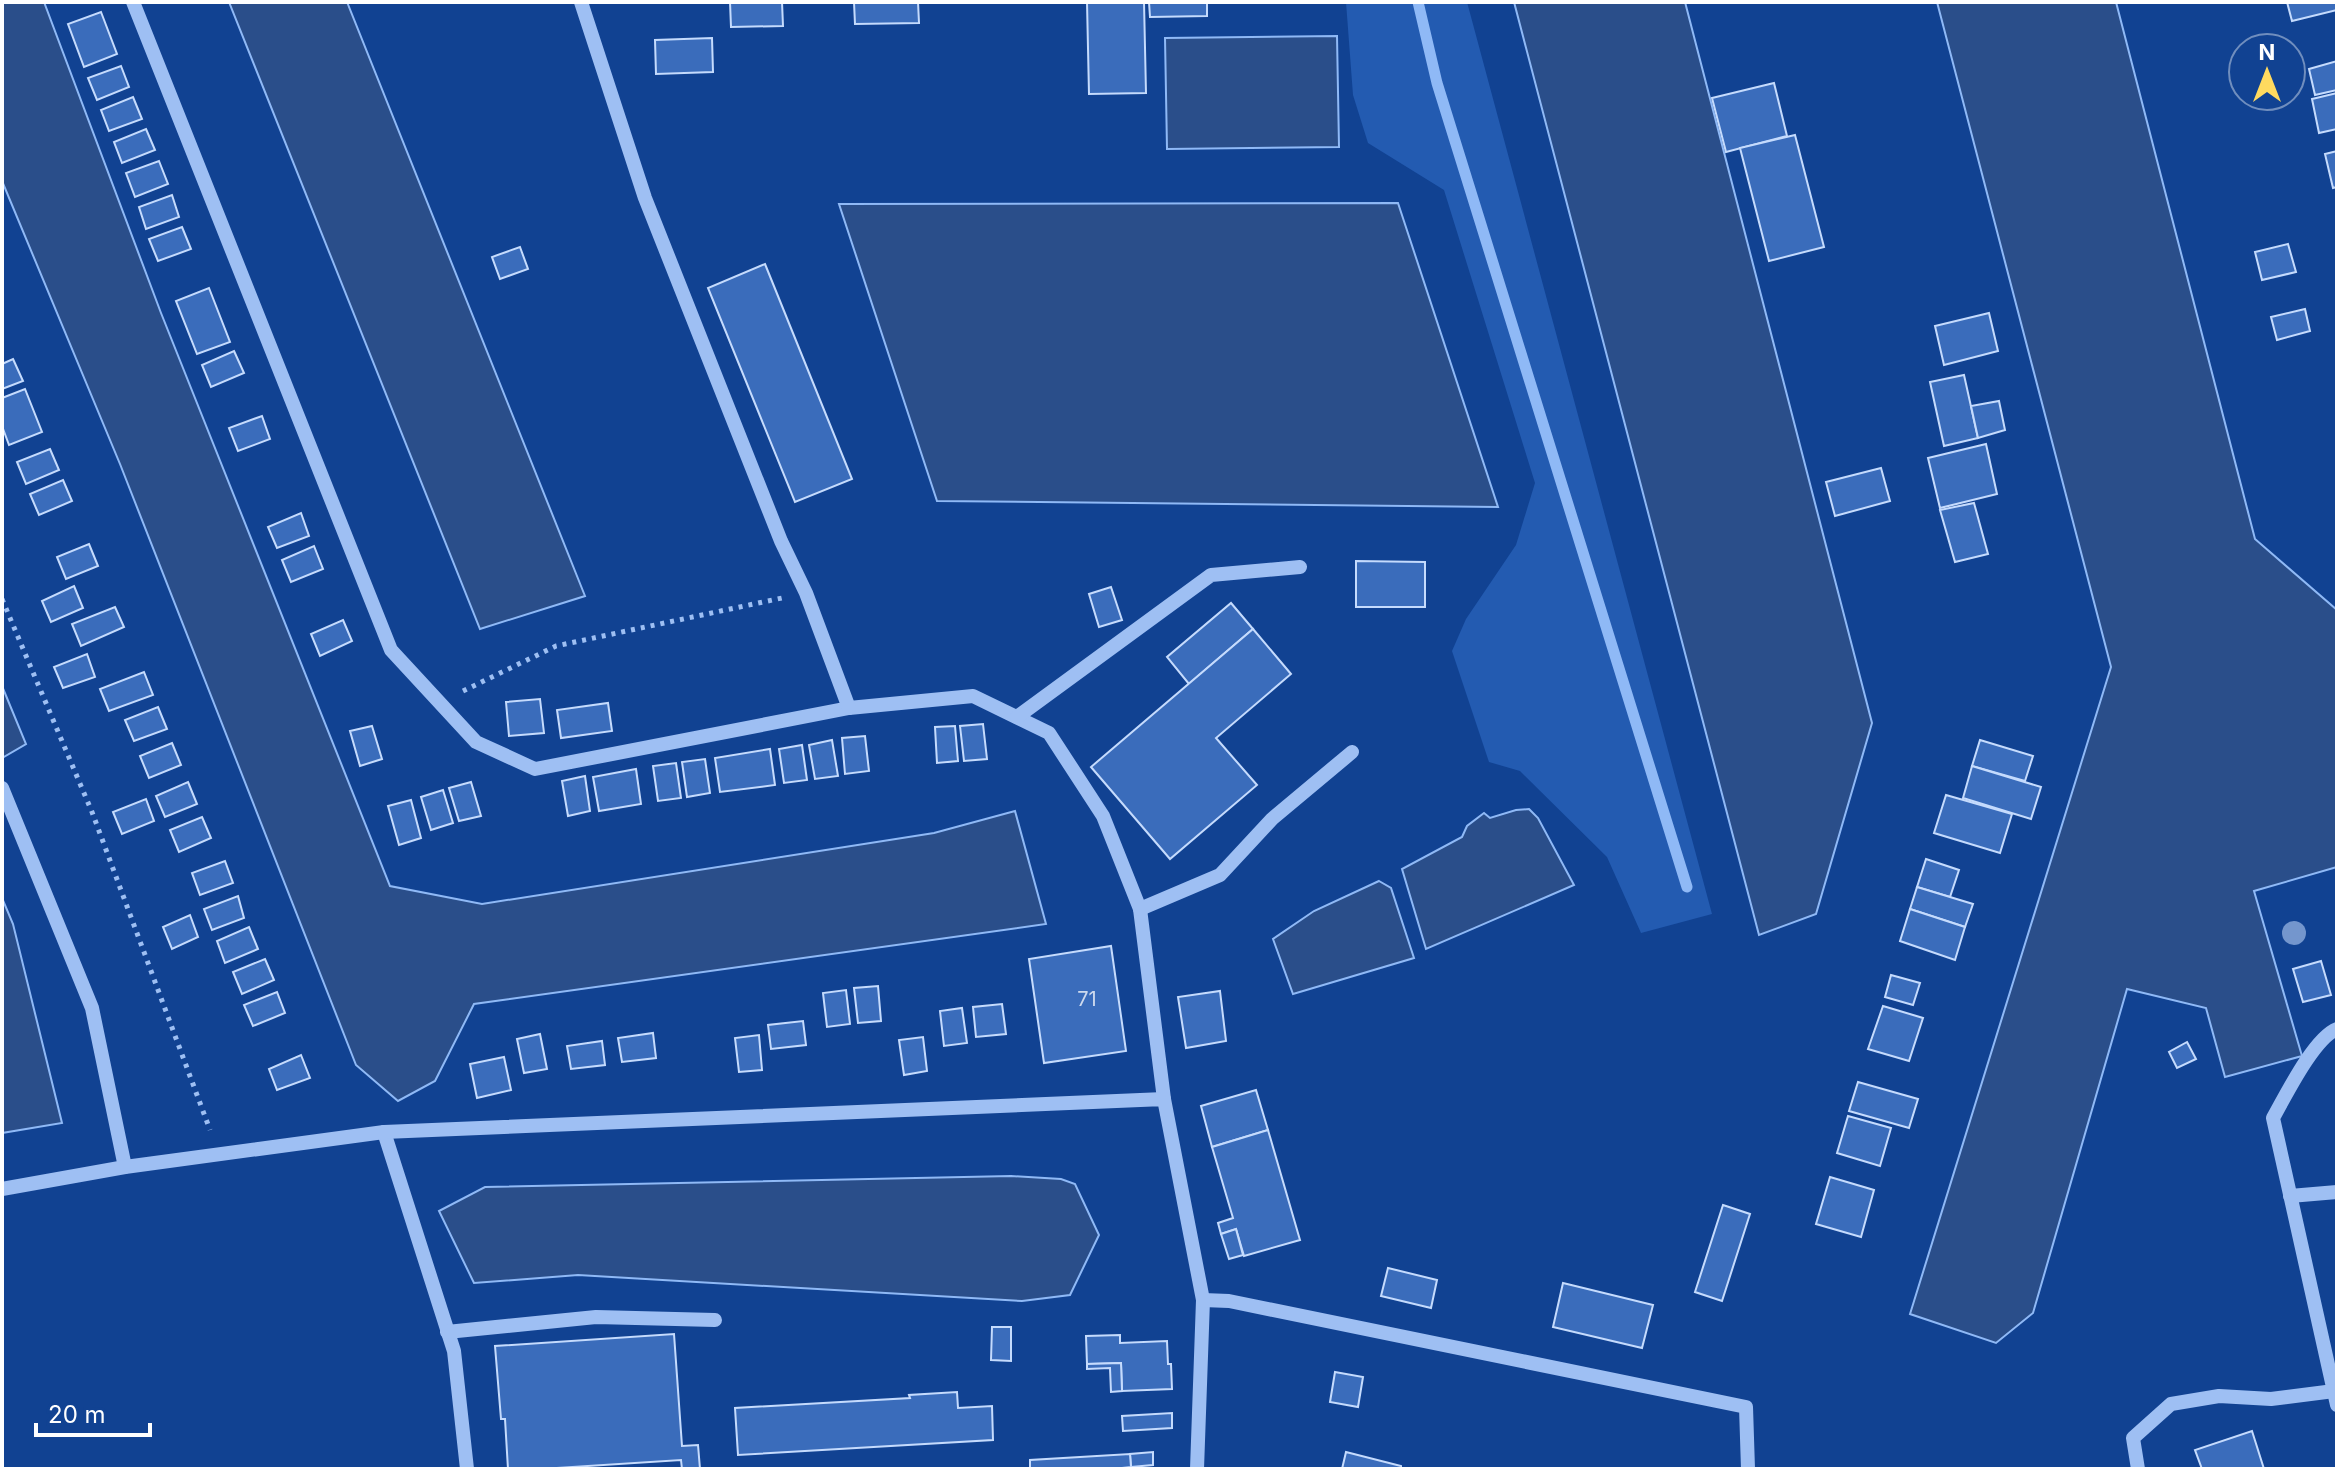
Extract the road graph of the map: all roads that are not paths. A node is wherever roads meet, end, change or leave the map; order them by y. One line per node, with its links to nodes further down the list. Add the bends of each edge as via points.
1 (133, 2): 4 (street, via 391,650 476,742 535,769)
2 (581, 2): 4 (street, via 645,198)
3 (1300, 567): 5 (street, via 1211,575)
4 (849, 708): 5 (street, via 973,696)
5 (1017, 717): 8 (street, via 1049,733 1103,816)
6 (1352, 752): 8 (street, via 1272,819 1220,875)
7 (2, 788): 12 (street, via 92,1008)
8 (1140, 909): 10 (street)
9 (2337, 1029): 15 (street, via 2315,1048 2273,1118)
10 (1164, 1099): 11 (street); 16 (street)
11 (384, 1132): 12 (street); 18 (street)
12 (125, 1167): 13 (street)
13 (2, 1189)
14 (2337, 1192): 15 (street)
15 (2290, 1196): 19 (street)
16 (1203, 1300): 21 (street); 22 (street, via 1229,1301 1746,1407)
17 (715, 1320): 18 (street, via 596,1317)
18 (447, 1332): 20 (street, via 454,1351)
19 (2335, 1398): 23 (street, via 2219,1396 2171,1404 2133,1438)
20 (467, 1469)
21 (1197, 1469)
22 (1748, 1469)
23 (2138, 1469)

